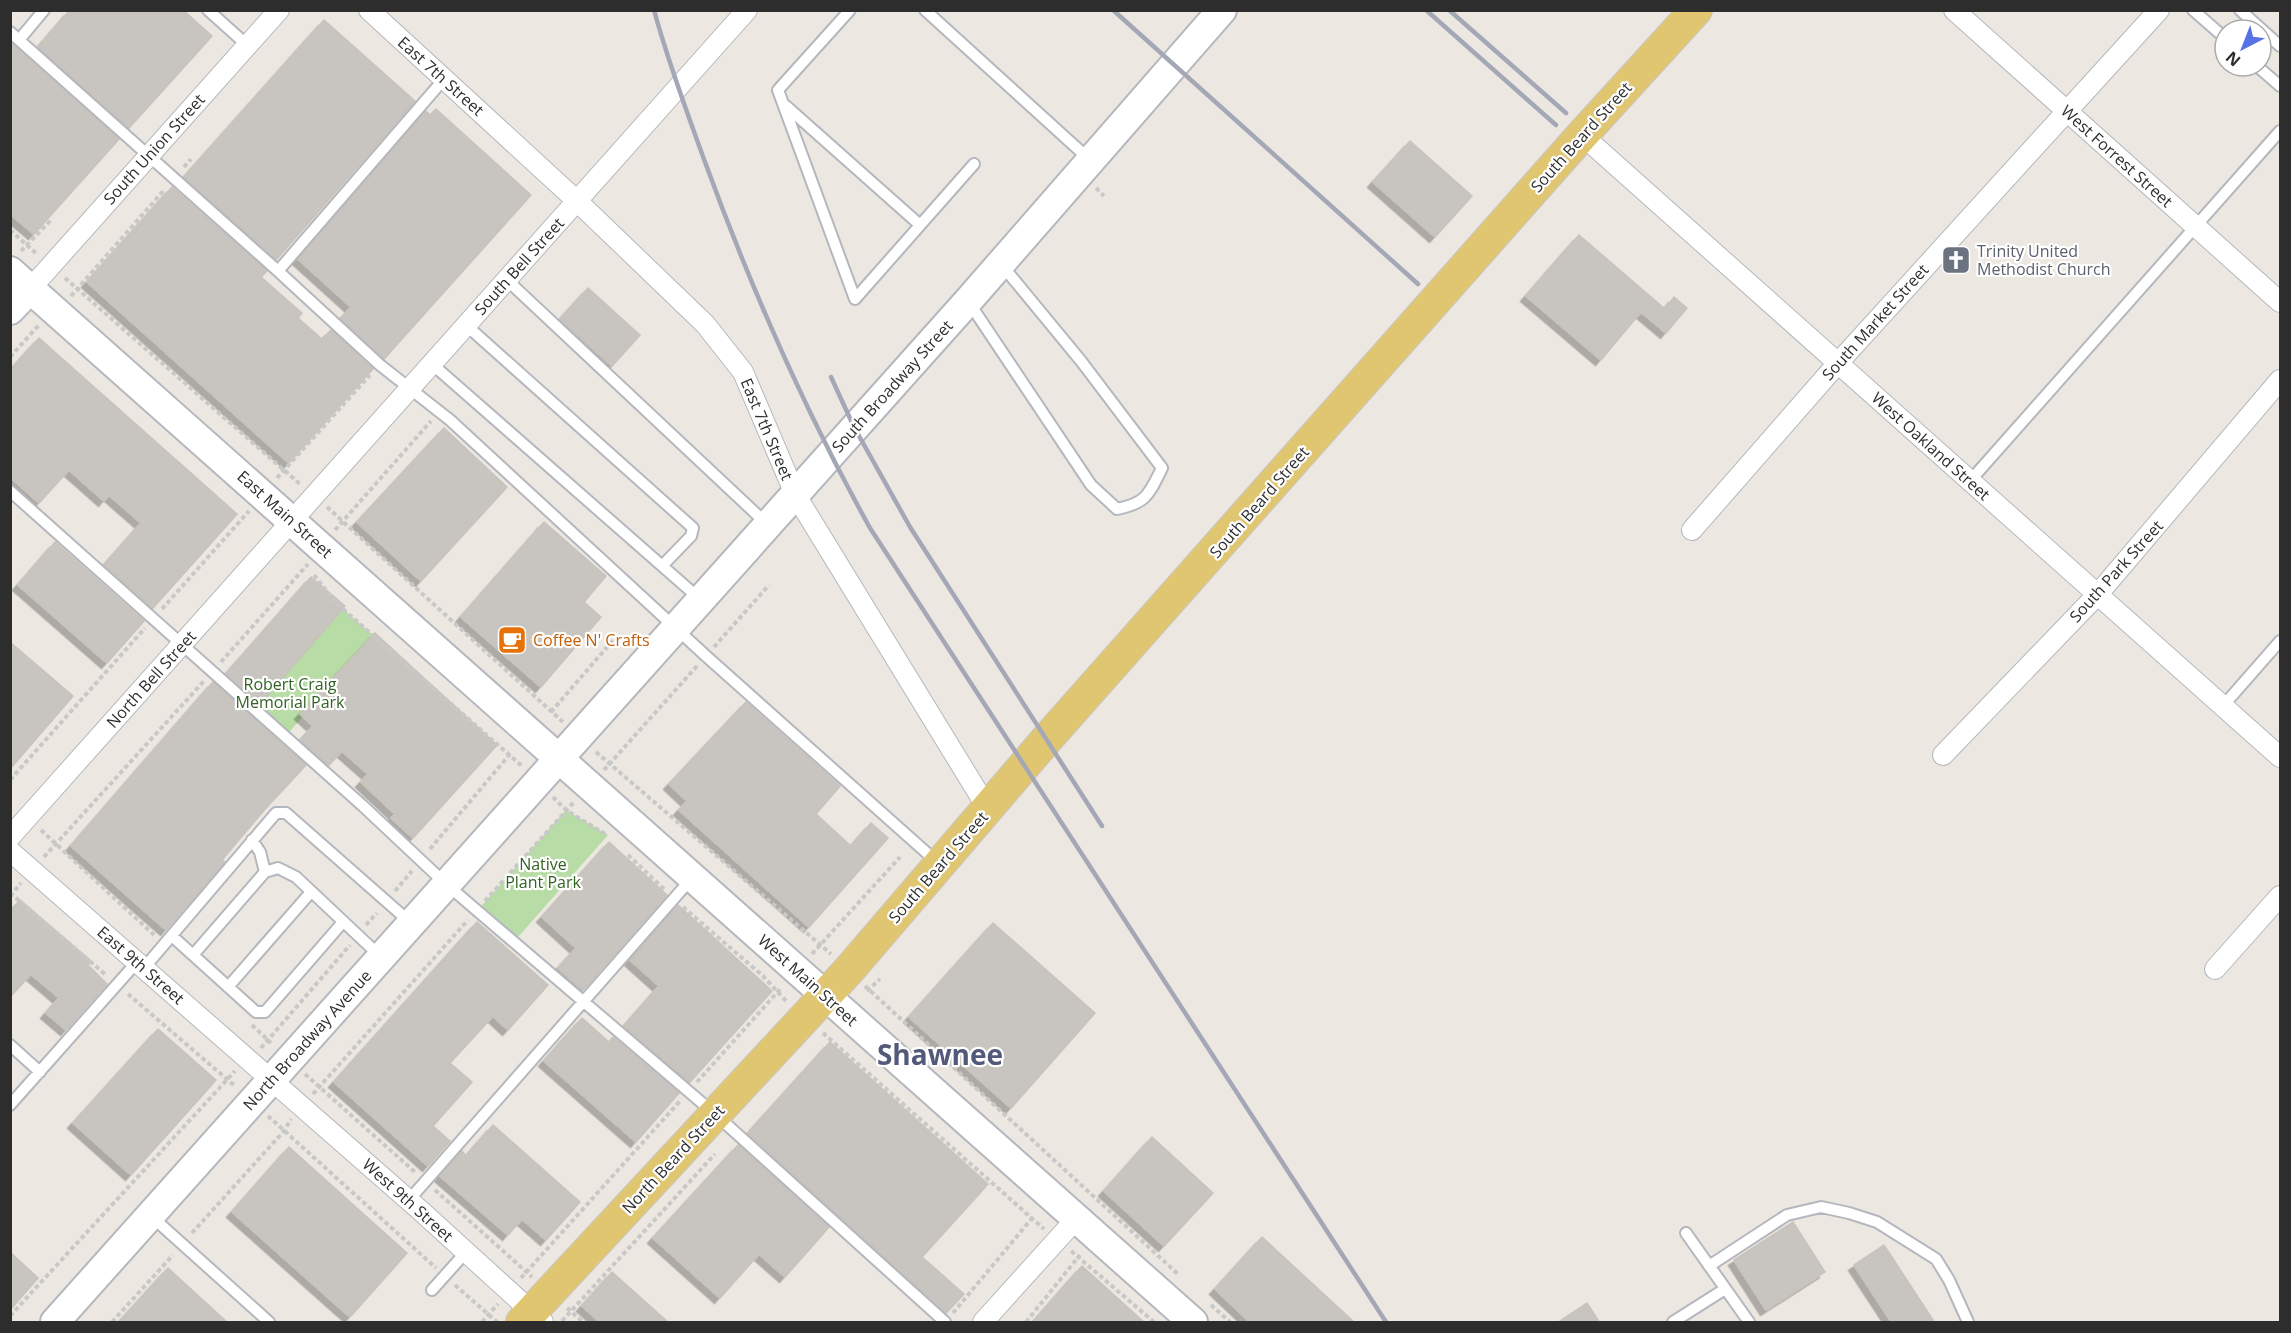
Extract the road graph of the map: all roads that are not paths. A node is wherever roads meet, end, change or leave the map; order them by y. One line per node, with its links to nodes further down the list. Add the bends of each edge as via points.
1 (44, 10): 15 (lane)
2 (208, 10): 16 (lane)
3 (279, 10): 16 (street, South Union Street)
4 (369, 10): 18 (street, East 7th Street)
5 (747, 10): 26 (street, South Bell Street)
6 (850, 10): 19 (lane, via 778,90)
7 (925, 10): 24 (lane)
8 (1222, 10): 24 (street, South Broadway Street)
9 (1696, 10): 22 (main road, South Beard Street)
10 (1954, 10): 20 (street, West Forrest Street)
11 (2158, 10): 20 (street, South Market Street)
12 (2193, 10): 14 (lane)
13 (2240, 10): 17 (lane)
14 (2213, 28)
15 (15, 36): 23 (lane)
16 (247, 45): 23 (street, South Union Street)
17 (2280, 46)
18 (444, 79): 26 (street, East 7th Street); 31 (lane)
19 (783, 104): 27 (lane); 27 (lane, via 855,299)
20 (2066, 111): 28 (street, West Forrest Street); 37 (street, South Market Street)
21 (2280, 131): 28 (lane)
22 (1582, 135): 37 (street, West Oakland Street); 57 (main road, South Beard Street)
23 (147, 156): 30 (street, South Union Street, via 50,266); 31 (lane)
24 (1092, 161): 29 (street, South Broadway Street)
25 (974, 164): 27 (lane)
26 (577, 201): 32 (street, South Bell Street); 43 (street, East 7th Street, via 705,324 743,372)
27 (920, 225)
28 (2195, 226): 34 (street, West Forrest Street); 41 (lane)
29 (1001, 264): 33 (street, South Broadway Street); 33 (lane, via 1162,468 1137,505 1117,509 1090,485)
30 (20, 271): 35 (street); 44 (street, East Main Street, via 54,309)
31 (278, 271): 40 (lane)
32 (507, 279): 36 (street, South Bell Street); 45 (lane)
33 (968, 301): 43 (street, South Broadway Street)
34 (2280, 302)
35 (10, 310)
36 (466, 325): 38 (street, South Bell Street); 47 (lane, via 693,528 691,536)
37 (1838, 363): 41 (street, West Oakland Street); 46 (street, South Market Street)
38 (432, 364): 40 (street, South Bell Street); 47 (lane)
39 (2280, 380): 48 (street, South Park Street)
40 (410, 388): 44 (street, South Bell Street); 50 (lane)
41 (1970, 481): 48 (street, West Oakland Street)
42 (10, 491): 52 (lane)
43 (795, 494): 45 (street, South Broadway Street); 57 (street, East 7th Street)
44 (292, 521): 52 (street, North Bell Street); 56 (street, East Main Street)
45 (768, 525): 49 (street, South Broadway Street)
46 (1692, 530)
47 (662, 566): 49 (lane)
48 (2098, 594): 53 (street, West Oakland Street); 54 (street, South Park Street)
49 (701, 601): 50 (street, South Broadway Street)
50 (675, 626): 56 (street, South Broadway Street); 61 (lane)
51 (2280, 641): 53 (lane)
52 (182, 645): 58 (street, North Bell Street); 64 (lane)
53 (2223, 706): 55 (street, West Oakland Street)
54 (1943, 755)
55 (2280, 757)
56 (558, 758): 63 (street, West Main Street); 64 (street, North Broadway Avenue)
57 (988, 808): 61 (main road, South Beard Street)
58 (10, 837)
59 (252, 840): 62 (lane); 68 (lane, via 276,813 286,813); 69 (lane)
60 (10, 850): 72 (street, East 9th Street)
61 (941, 865): 76 (main road, South Beard Street)
62 (265, 872): 65 (lane, via 278,868 296,877); 70 (lane)
63 (693, 878): 75 (lane); 76 (street, West Main Street)
64 (446, 884): 68 (street, North Broadway Avenue); 75 (lane)
65 (311, 892): 67 (lane); 74 (lane)
66 (2280, 896): 73 (street)
67 (343, 922): 71 (lane); 74 (lane, via 265,1012 256,1012)
68 (411, 924): 71 (street, North Broadway Avenue)
69 (172, 936): 70 (lane); 72 (lane)
70 (193, 955): 74 (lane)
71 (381, 957): 79 (street, North Broadway Avenue)
72 (141, 965): 78 (lane); 79 (street, East 9th Street)
73 (2215, 969)
74 (228, 987)
75 (583, 1002): 81 (lane); 82 (lane)
76 (814, 1006): 81 (main road, North Beard Street); 85 (street, West Main Street, via 1051,1197)
77 (10, 1045): 78 (lane)
78 (40, 1072): 80 (lane)
79 (272, 1079): 82 (street, West 9th Street); 83 (street, North Broadway Avenue)
80 (13, 1097)
81 (715, 1114): 91 (main road, North Beard Street); 92 (lane)
82 (408, 1200): 86 (street, West 9th Street)
83 (150, 1216): 93 (street, North Broadway Avenue); 94 (lane)
84 (1686, 1233): 87 (lane)
85 (1084, 1238): 90 (street, West Main Street); 95 (street, via 1057,1240)
86 (466, 1252): 89 (lane); 91 (street, West 9th Street)
87 (1709, 1266): 88 (lane); 98 (lane, via 1787,1215 1821,1207 1849,1213 1877,1222 1936,1259)
88 (1725, 1289): 96 (lane); 97 (lane)
89 (432, 1290)
90 (1199, 1311)
91 (532, 1319)
92 (945, 1322)
93 (55, 1323)
94 (268, 1323)
95 (983, 1323)
96 (1673, 1323)
97 (1749, 1323)
98 (1968, 1323)

